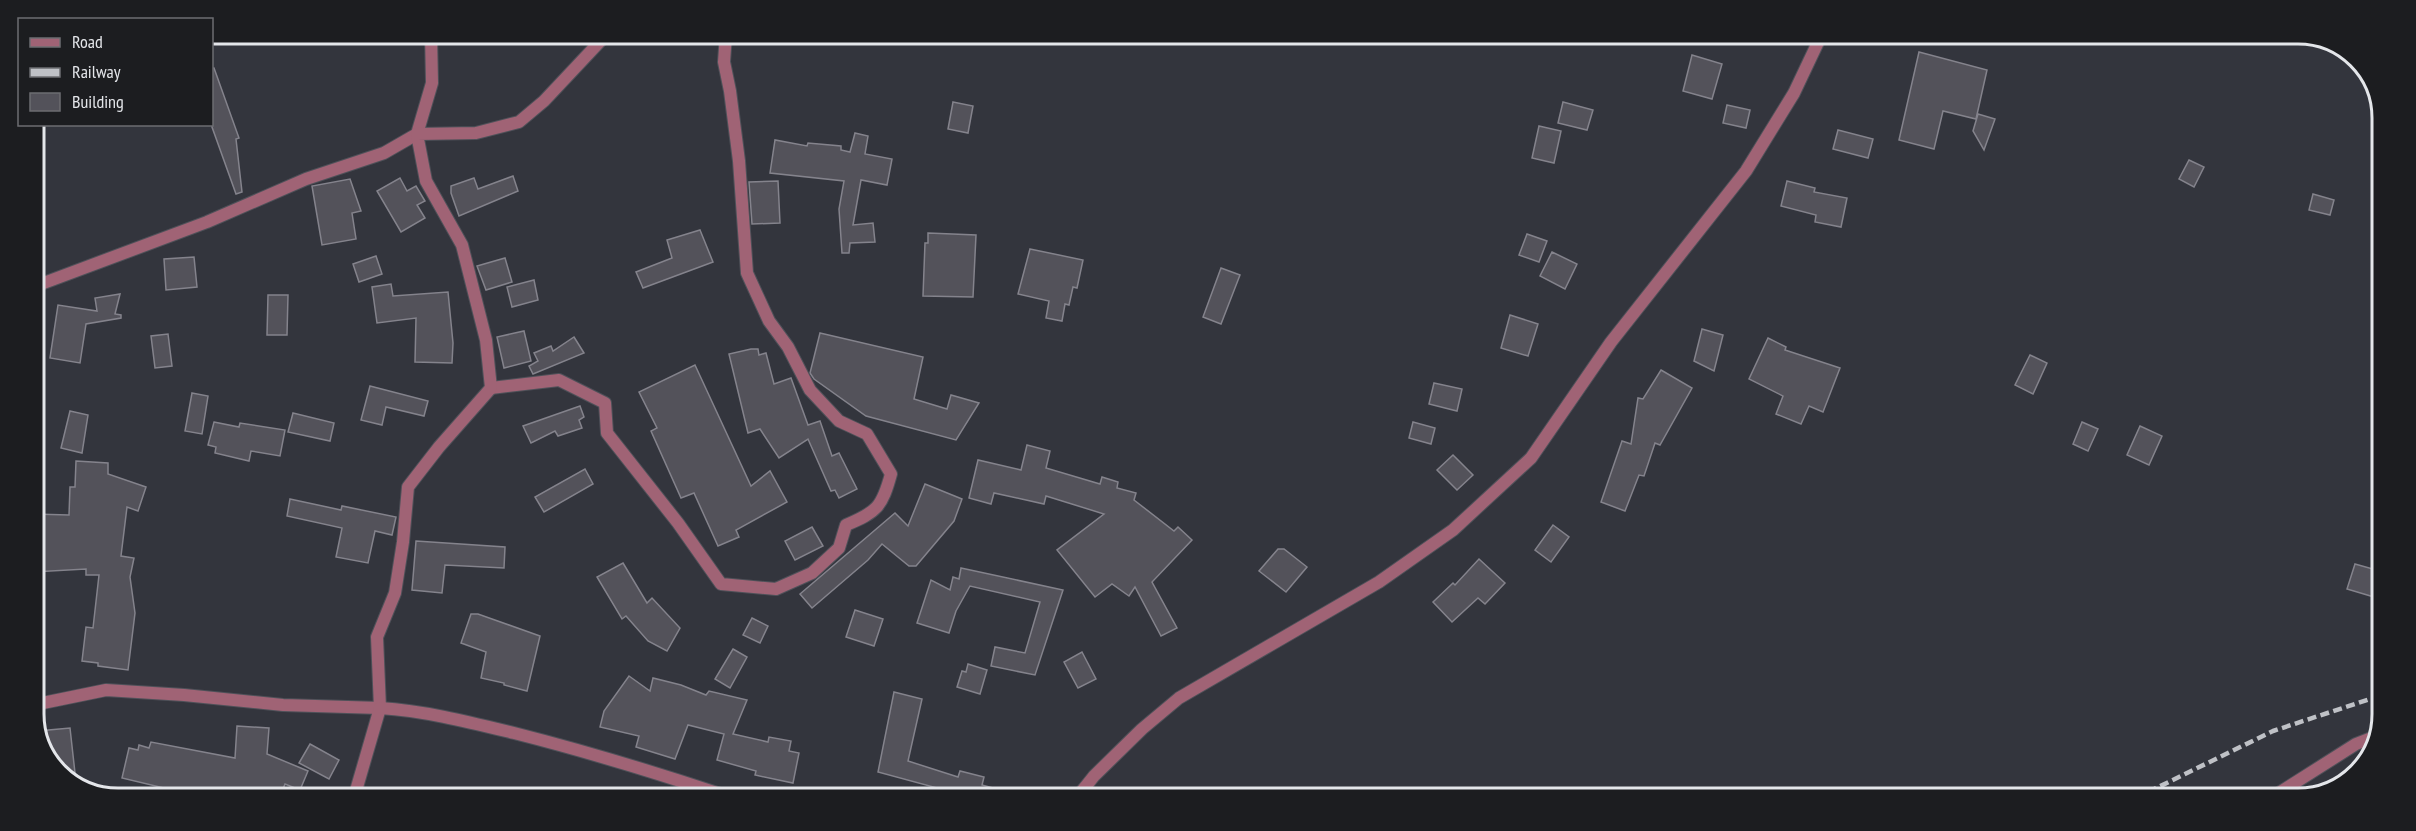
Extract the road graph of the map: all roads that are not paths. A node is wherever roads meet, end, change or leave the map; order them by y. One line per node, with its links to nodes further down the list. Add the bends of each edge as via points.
1 (431, 43): 5 (street, via 432,83)
2 (599, 43): 5 (street, via 519,122 476,133)
3 (725, 43): 7 (street, via 724,62 739,161 747,273 769,321 788,347 810,390 839,420 867,434 891,474 884,500 867,516 846,525 839,548 812,573 776,589 721,584 606,433 605,403 559,380)
4 (1818, 43): 13 (street, via 1794,93 1746,171 1611,342 1531,458 1453,530 1379,582 1179,698 1142,729)
5 (417, 134): 6 (street, via 384,153 306,179 207,222); 7 (street, via 426,181 462,245 486,340)
6 (43, 283)
7 (491, 388): 9 (street, via 408,488 395,593 377,637)
8 (44, 703): 9 (street, via 106,690 283,705)
9 (380, 708): 11 (street); 12 (street, via 412,710 541,740)
10 (2368, 739): 14 (street)
11 (357, 788)
12 (702, 788)
13 (1084, 788)
14 (2287, 788)

